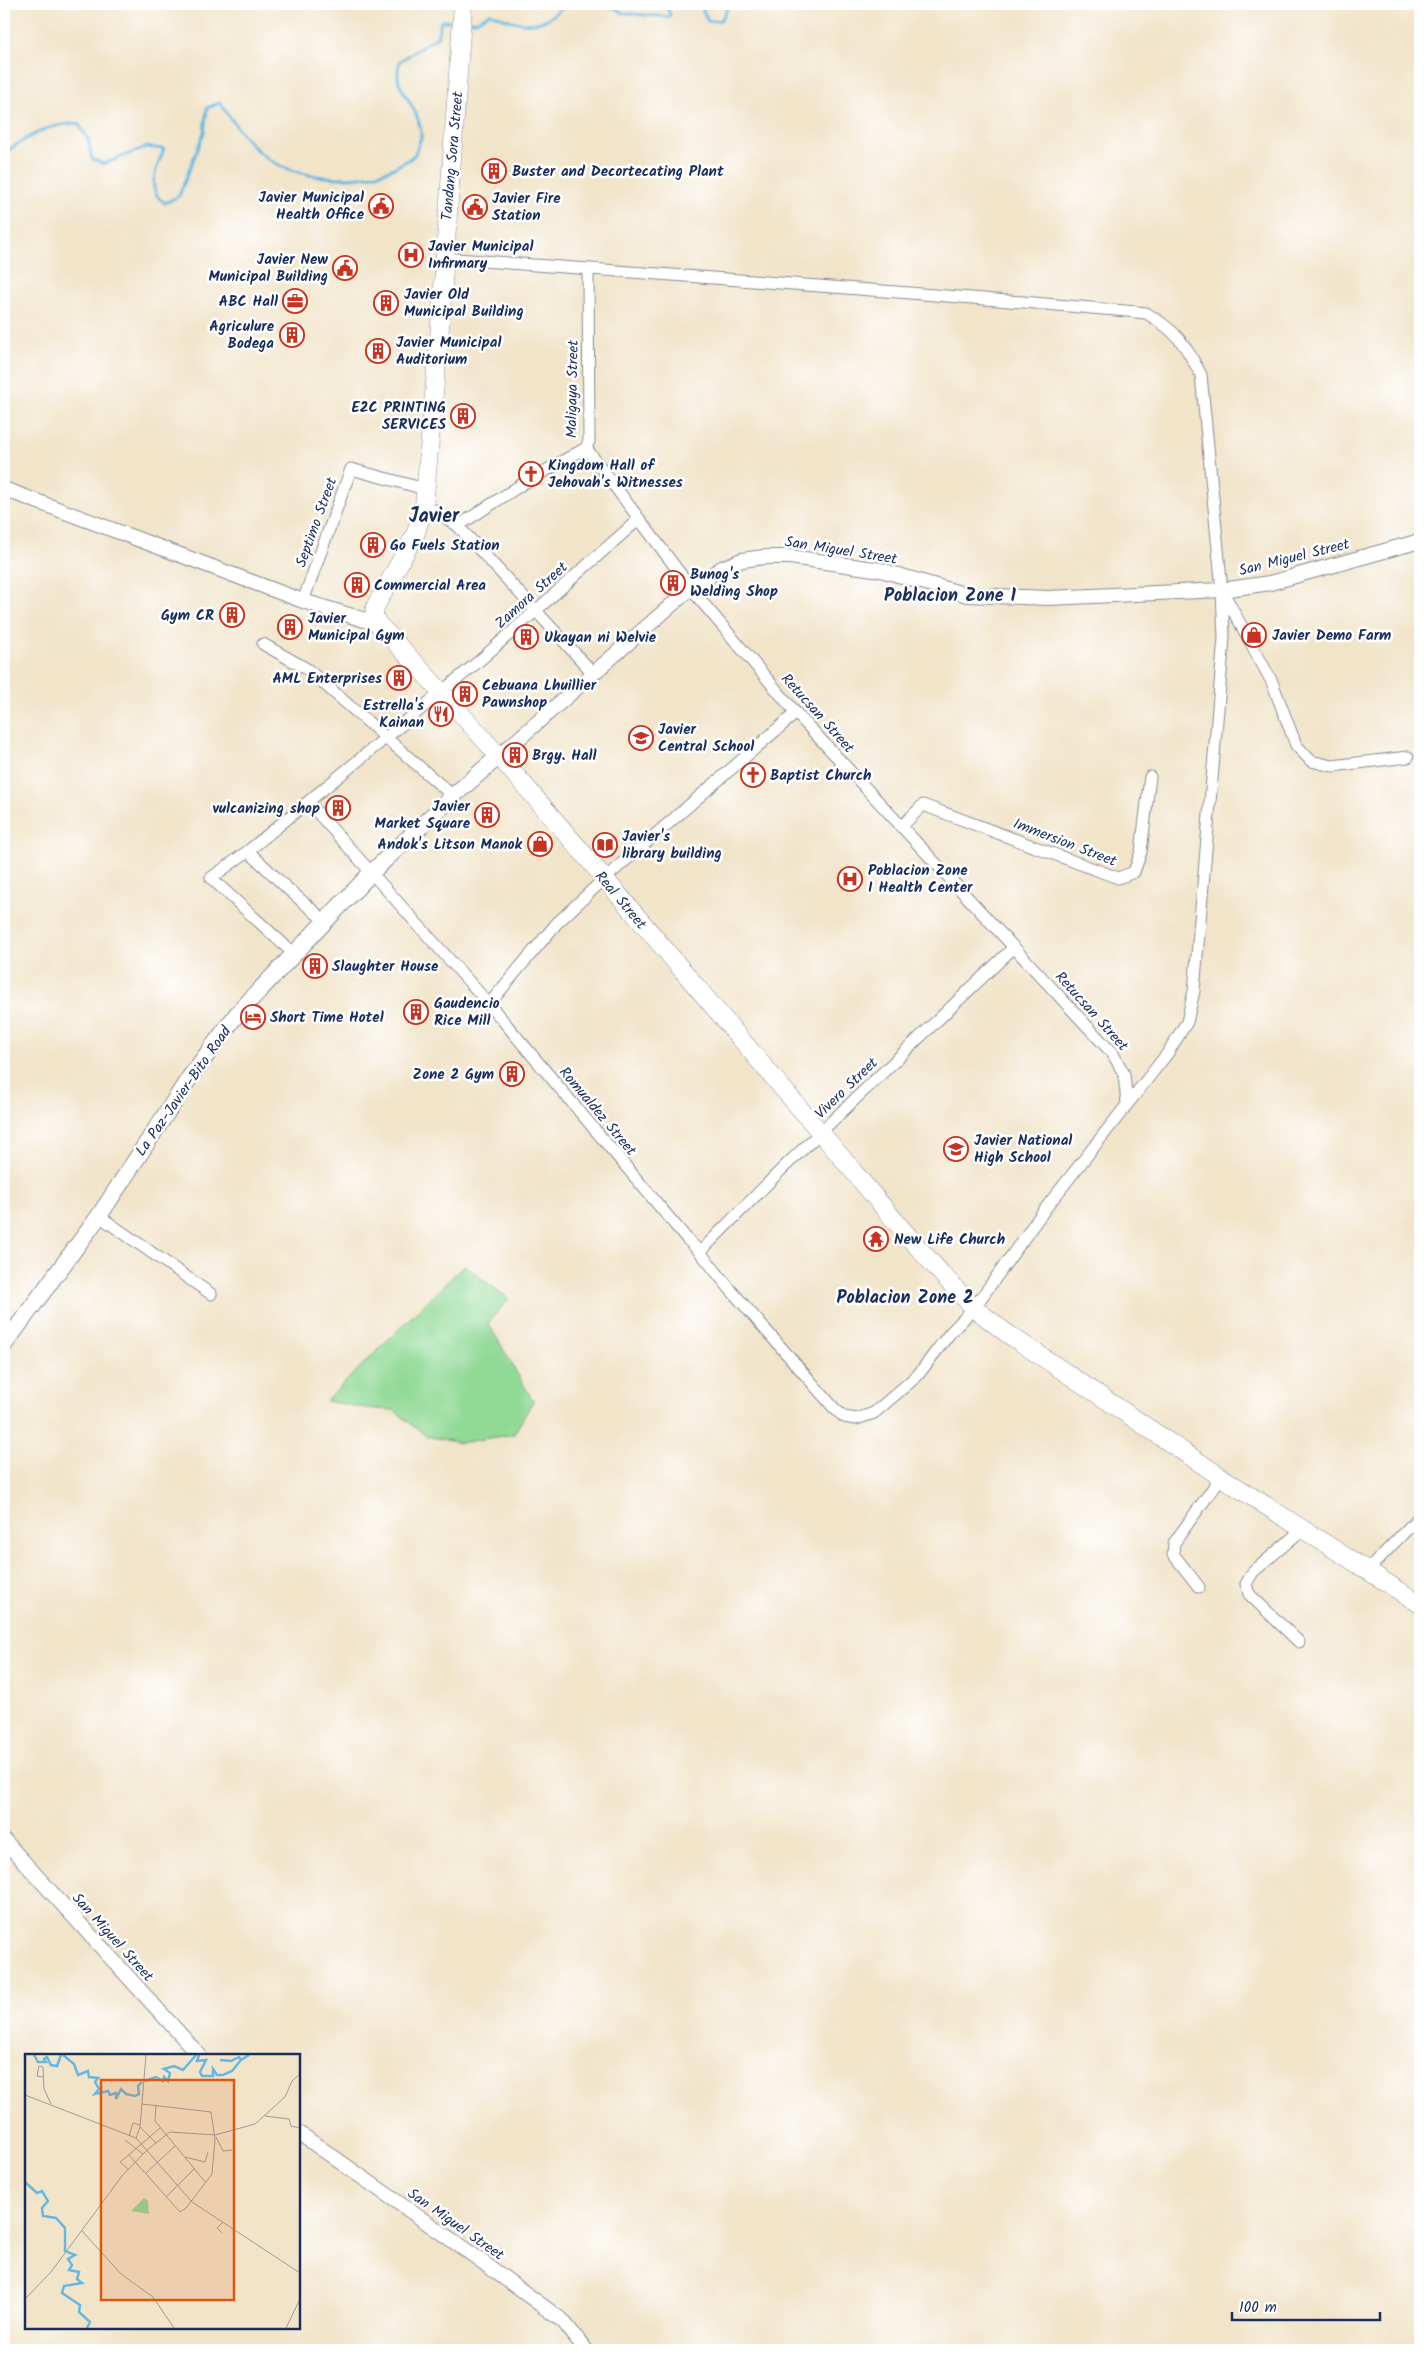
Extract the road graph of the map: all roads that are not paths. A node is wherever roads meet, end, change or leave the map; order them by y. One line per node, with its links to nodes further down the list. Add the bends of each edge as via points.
1 (463, 4): 2 (main road, Tandang Sora Street)
2 (444, 258): 3 (street); 6 (main road, Tandang Sora Street)
3 (588, 270): 4 (street, Maligaya Street, via 589,441); 12 (street, via 987,298 1146,313 1164,324 1186,345 1201,375)
4 (586, 448): 8 (street, Retucsan Street); 9 (street, Maligaya Street)
5 (4, 489): 13 (street)
6 (426, 489): 7 (main road, Tandang Sora Street); 13 (street, Septimo Street, via 351,469)
7 (424, 507): 9 (street, via 440,513); 15 (main road, Tandang Sora Street, via 415,535 376,606 374,616)
8 (639, 519): 11 (street, Retucsan Street); 14 (street, Zamora Street)
9 (458, 526): 14 (street)
10 (1420, 541): 12 (street, San Miguel Street, via 1270,583)
11 (691, 588): 12 (street, San Miguel Street, via 722,568 742,560 790,557 881,570 967,595 1048,598); 17 (street, San Miguel Street); 19 (street, Retucsan Street)
12 (1222, 590): 22 (street, via 1272,682 1296,745 1311,761 1332,766); 34 (street, via 1222,667 1192,1008 1182,1032)
13 (303, 601): 15 (street)
14 (536, 612): 17 (street); 18 (street, Zamora Street)
15 (378, 624): 18 (main road, Real Street)
16 (263, 644): 20 (street, via 307,670)
17 (593, 673): 21 (street, San Miguel Street)
18 (442, 692): 20 (street, Zamora Street); 21 (main road, Real Street)
19 (796, 713): 26 (street, Retucsan Street); 29 (street)
20 (386, 737): 24 (street); 25 (street)
21 (498, 756): 24 (main road, La Paz-Javier-Bito Road); 29 (main road, Real Street)
22 (1408, 757)
23 (1150, 777): 26 (street, Immersion Street, via 1141,852 1134,872 1118,878 923,805)
24 (453, 796): 28 (main road, La Paz-Javier-Bito Road)
25 (308, 802): 27 (street); 28 (street, Romualdez Street)
26 (901, 827): 31 (street, Retucsan Street)
27 (248, 851): 30 (street); 32 (street, via 211,878)
28 (372, 872): 30 (main road, La Paz-Javier-Bito Road); 33 (street, Romualdez Street)
29 (604, 879): 33 (street, via 557,924); 35 (main road, Real Street)
30 (325, 920): 32 (main road, La Paz-Javier-Bito Road)
31 (1013, 948): 34 (street, Retucsan Street, via 1113,1054 1124,1074); 35 (street, Vivero Street)
32 (294, 954): 36 (main road, La Paz-Javier-Bito Road, via 224,1031 158,1123)
33 (488, 1004): 37 (street, Romualdez Street)
34 (1127, 1104): 39 (street, via 1045,1209)
35 (821, 1133): 37 (street, Vivero Street); 39 (main road, Real Street)
36 (99, 1216): 38 (street); 40 (main road, La Paz-Javier-Bito Road)
37 (700, 1252): 39 (street, Romualdez Street, via 844,1417 856,1419 874,1413 918,1375)
38 (211, 1294)
39 (974, 1308): 41 (main road, Real Street)
40 (4, 1345)
41 (1221, 1477): 43 (main road, Real Street); 45 (street, via 1174,1543 1173,1554)
42 (1420, 1516): 44 (street)
43 (1304, 1528): 44 (main road, Real Street); 47 (street, via 1253,1572 1246,1584 1249,1594)
44 (1368, 1570): 46 (main road, Real Street)
45 (1199, 1587)
46 (1420, 1604)
47 (1299, 1642)
48 (4, 1840): 49 (street, San Miguel Street)
49 (198, 2054)
50 (300, 2135): 51 (street, San Miguel Street, via 563,2322)
51 (586, 2350)

